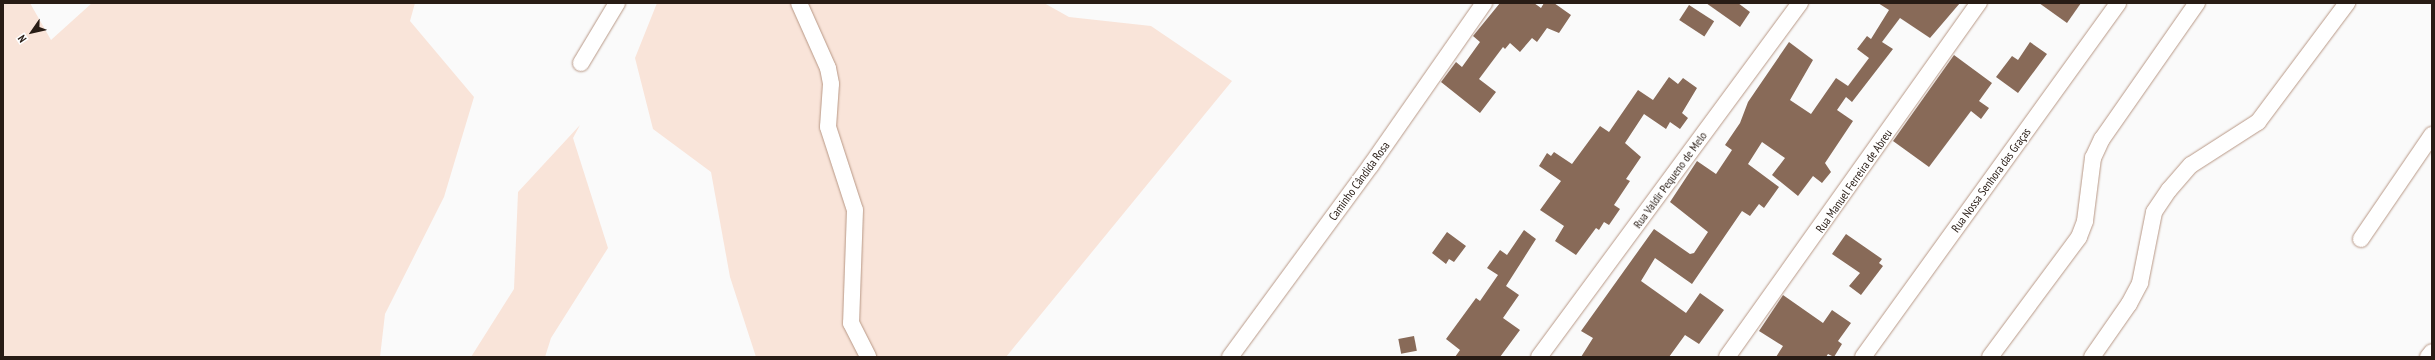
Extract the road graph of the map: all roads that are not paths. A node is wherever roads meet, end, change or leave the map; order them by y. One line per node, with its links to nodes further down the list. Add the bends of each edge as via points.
1 (616, 3): 9 (street)
2 (799, 3): 13 (street, via 828,68 831,84 828,127 856,210 851,323)
3 (1484, 3): 14 (street, Caminho Cândida Rosa)
4 (1800, 3): 15 (street, Rua Valdir Pequeno de Melo)
5 (1979, 3): 16 (street, Rua Manuel Ferreira de Abreu)
6 (2118, 3): 17 (street, Rua Nossa Senhora das Graças)
7 (2197, 3): 18 (street, via 2102,139 2093,158 2085,221 2079,237)
8 (2347, 3): 19 (street, via 2258,122 2191,165 2168,190 2154,212 2140,283 2129,304)
9 (581, 63)
10 (2432, 135): 11 (street)
11 (2361, 239)
12 (2432, 352): 20 (street)
13 (868, 357)
14 (1230, 357)
15 (1539, 357)
16 (1727, 357)
17 (1863, 357)
18 (1990, 357)
19 (2092, 357)
20 (2428, 357)

